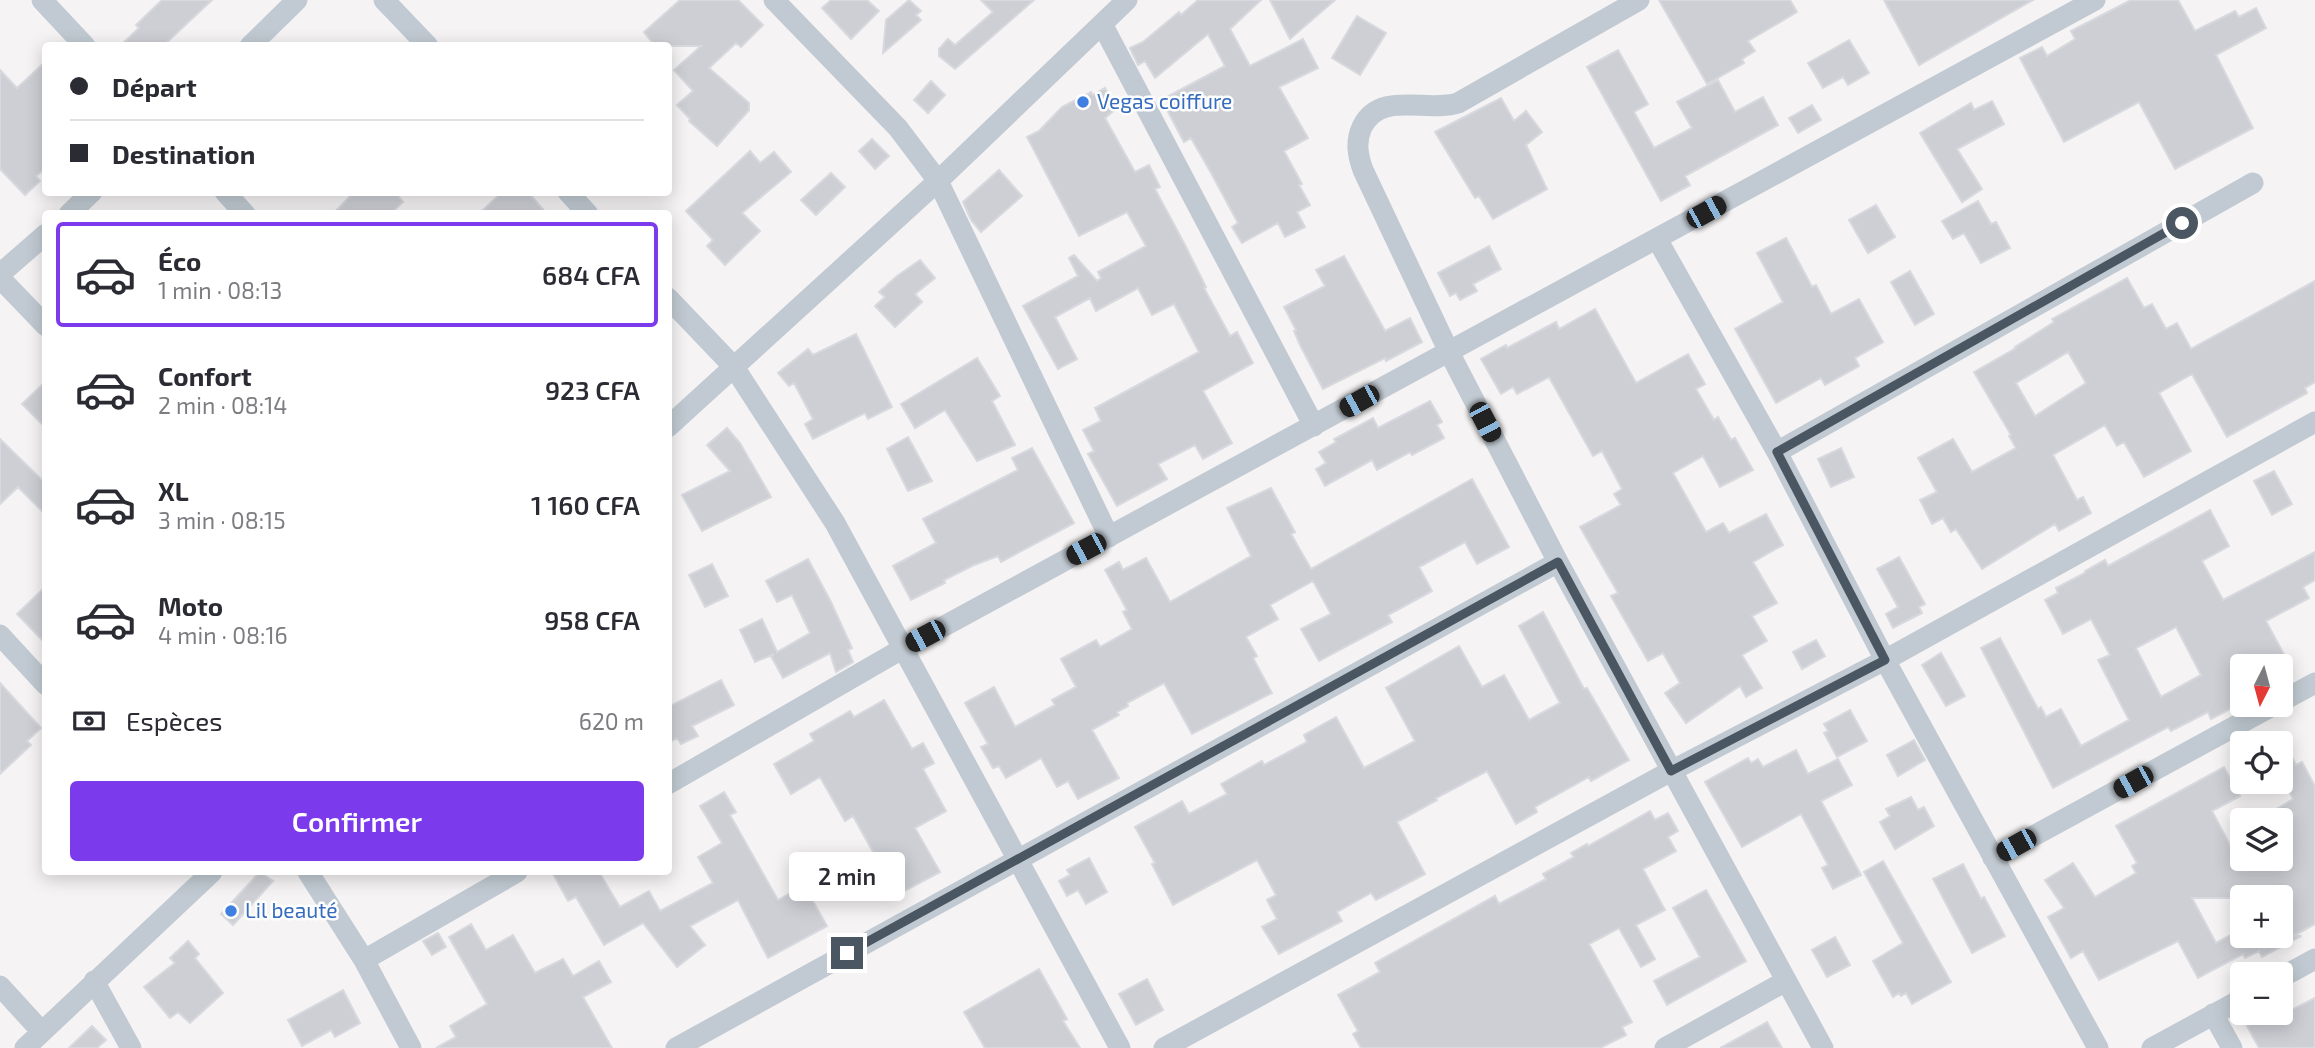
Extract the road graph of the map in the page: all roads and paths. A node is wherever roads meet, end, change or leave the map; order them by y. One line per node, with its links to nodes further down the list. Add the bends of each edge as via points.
1 (42, 0): 9 (street)
2 (298, 0): 10 (street)
3 (384, 0): 11 (street)
4 (774, 0): 12 (street, via 898,128)
5 (1127, 0): 8 (street)
6 (1639, 0): 25 (street, via 1458,103 1394,105 1377,109 1365,121 1357,153 1363,170)
7 (2095, 0): 21 (street)
8 (1102, 24): 12 (street); 29 (street)
9 (81, 42)
10 (254, 42)
11 (424, 42)
12 (938, 181): 26 (street); 31 (street)
13 (2253, 183): 30 (street)
14 (88, 196): 17 (street)
15 (229, 196): 18 (street)
16 (572, 196): 19 (street)
17 (73, 210)
18 (241, 210)
19 (584, 210)
20 (42, 238): 22 (street)
21 (1657, 239): 25 (street); 30 (street)
22 (0, 276): 24 (street)
23 (672, 302): 26 (street)
24 (42, 322)
25 (1449, 352): 29 (street); 32 (street)
26 (734, 367): 28 (street); 34 (street, via 835,523)
27 (2315, 422): 35 (street)
28 (672, 423)
29 (1314, 426): 31 (street)
30 (1777, 452): 35 (street)
31 (1109, 537): 34 (street)
32 (1558, 562): 40 (street); 43 (street)
33 (0, 635): 36 (street)
34 (902, 649): 41 (street); 43 (street)
35 (1885, 660): 40 (street); 42 (street)
36 (42, 681)
37 (2315, 683): 38 (street)
38 (2293, 695)
39 (2250, 718): 42 (street)
40 (1671, 771): 51 (street); 61 (street)
41 (672, 782)
42 (1993, 858): 64 (street)
43 (1018, 859): 59 (street); 60 (street)
44 (209, 875): 50 (street)
45 (310, 875): 48 (street)
46 (512, 875): 48 (street)
47 (2315, 959): 49 (street)
48 (364, 960): 58 (street)
49 (2293, 971)
50 (94, 981): 55 (street); 57 (street)
51 (1786, 981): 62 (street); 63 (street)
52 (0, 986): 55 (street)
53 (2230, 1005): 54 (street)
54 (2213, 1014): 65 (street); 66 (street)
55 (42, 1032): 56 (street)
56 (25, 1048)
57 (131, 1048)
58 (411, 1048)
59 (676, 1048)
60 (1120, 1048)
61 (1164, 1048)
62 (1665, 1048)
63 (1823, 1048)
64 (2098, 1048)
65 (2152, 1048)
66 (2232, 1048)

